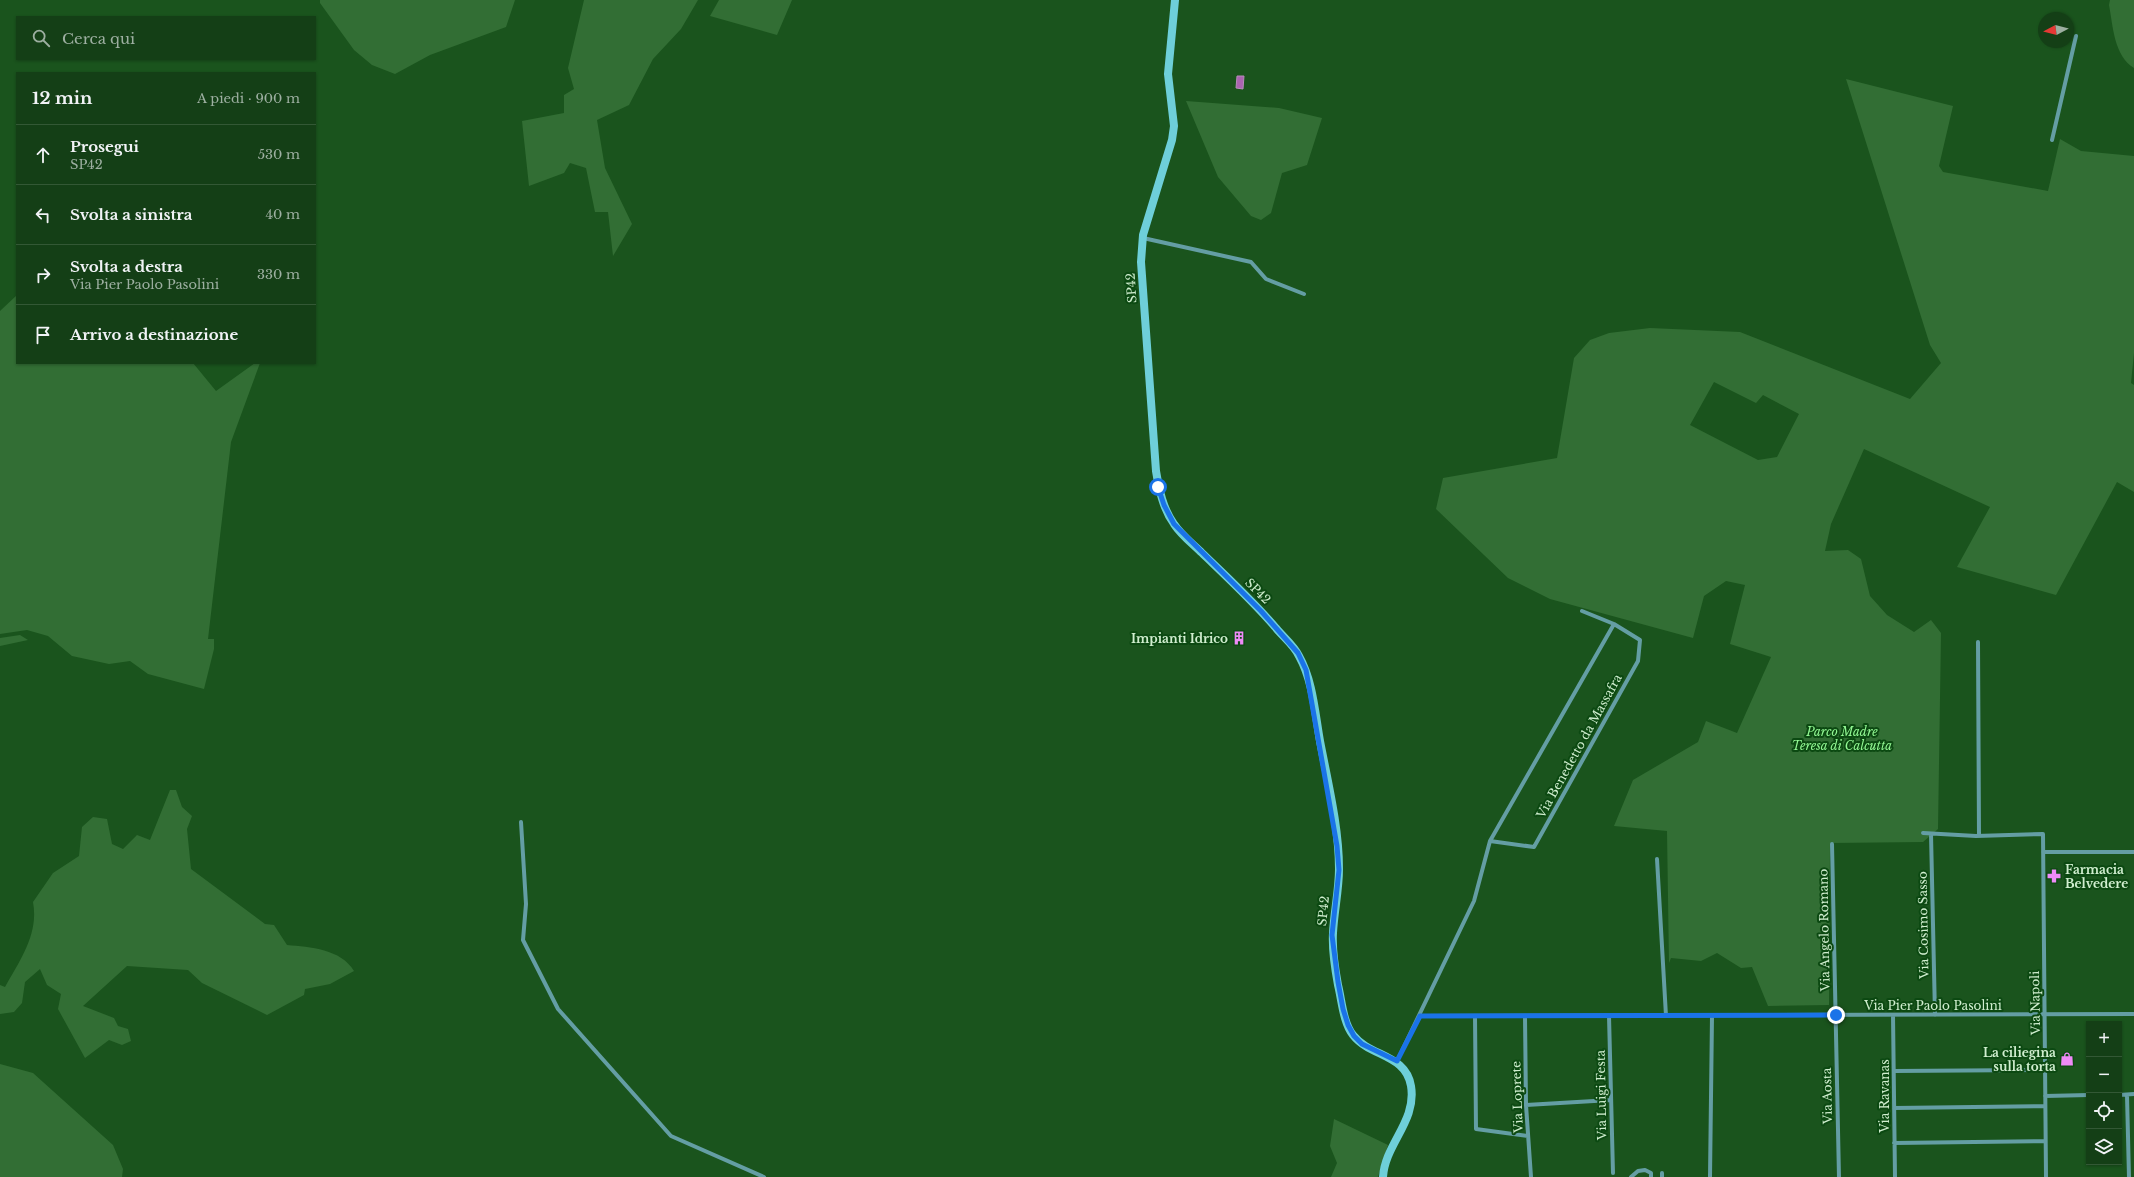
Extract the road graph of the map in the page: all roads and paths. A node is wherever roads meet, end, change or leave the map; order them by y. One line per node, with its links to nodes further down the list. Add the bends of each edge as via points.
1 (1175, 0): 4 (main road, SP42 / SP42, via 1168,74 1174,126)
2 (2076, 36): 3 (street)
3 (2052, 140)
4 (1142, 238): 5 (street, via 1251,262 1266,279); 29 (main road, SP42 / SP42, via 1158,487 1174,524 1261,611 1298,653 1306,670 1337,846 1339,870 1332,935 1343,1009 1348,1025 1362,1044)
5 (1304, 294)
6 (1582, 611): 7 (street, Via Benedetto da Massafra)
7 (1614, 624): 13 (street); 13 (street, Via Benedetto da Massafra, via 1640,640 1638,661 1534,847)
8 (1978, 642): 12 (street)
9 (521, 822): 45 (street, via 526,904 523,940 558,1010 672,1136)
10 (1923, 834): 11 (street)
11 (1931, 834): 12 (street); 21 (street, Via Cosimo Sasso)
12 (1979, 836): 15 (street, Via Napoli, via 2043,834)
13 (1490, 841): 23 (street, via 1474,901)
14 (1832, 844): 19 (street, Via Angelo Romano)
15 (2043, 852): 16 (street); 22 (street, Via Napoli)
16 (2134, 852)
17 (1657, 859): 26 (street)
18 (2134, 1014): 22 (street, Via Pier Paolo Pasolini)
19 (1836, 1015): 20 (street, Via Pier Paolo Pasolini); 27 (street, Via Pier Paolo Pasolini); 51 (street, Via Aosta)
20 (1893, 1015): 21 (street, Via Pier Paolo Pasolini); 31 (street, Via Ravanas)
21 (1935, 1015): 22 (street, Via Pier Paolo Pasolini)
22 (2045, 1015): 30 (street, Via Napoli)
23 (1420, 1016): 24 (street, Via Pier Paolo Pasolini); 29 (street)
24 (1475, 1016): 28 (street, Via Pier Paolo Pasolini); 41 (street, via 1476,1129)
25 (1609, 1016): 26 (street, Via Pier Paolo Pasolini); 28 (street, Via Pier Paolo Pasolini); 37 (street, Via Luigi Festa)
26 (1666, 1016): 27 (street, Via Pier Paolo Pasolini)
27 (1712, 1016): 50 (street)
28 (1524, 1017): 38 (street, Via Loprete)
29 (1397, 1061): 46 (main road, SP42 / SP42, via 1410,1077 1411,1107 1384,1168)
30 (2045, 1070): 31 (street); 36 (street, Via Napoli)
31 (1894, 1071): 40 (street, Via Ravanas)
32 (2127, 1094): 33 (street); 35 (street); 54 (street)
33 (2134, 1094)
34 (2086, 1095): 36 (street)
35 (2122, 1095)
36 (2045, 1096): 39 (street, Via Napoli)
37 (1611, 1100): 38 (street); 44 (street, Via Luigi Festa)
38 (1526, 1104): 41 (street, Via Loprete)
39 (2045, 1106): 40 (street); 42 (street, Via Napoli)
40 (1894, 1108): 43 (street, Via Ravanas)
41 (1528, 1136): 47 (street, Via Loprete)
42 (2045, 1141): 43 (street); 53 (street, Via Napoli)
43 (1894, 1142): 52 (street, Via Ravanas)
44 (1613, 1173)
45 (764, 1177)
46 (1383, 1177)
47 (1531, 1177)
48 (1631, 1177): 49 (street, via 1638,1171 1645,1170 1651,1173)
49 (1651, 1177)
50 (1710, 1177)
51 (1839, 1177)
52 (1895, 1177)
53 (2046, 1177)
54 (2129, 1177)

